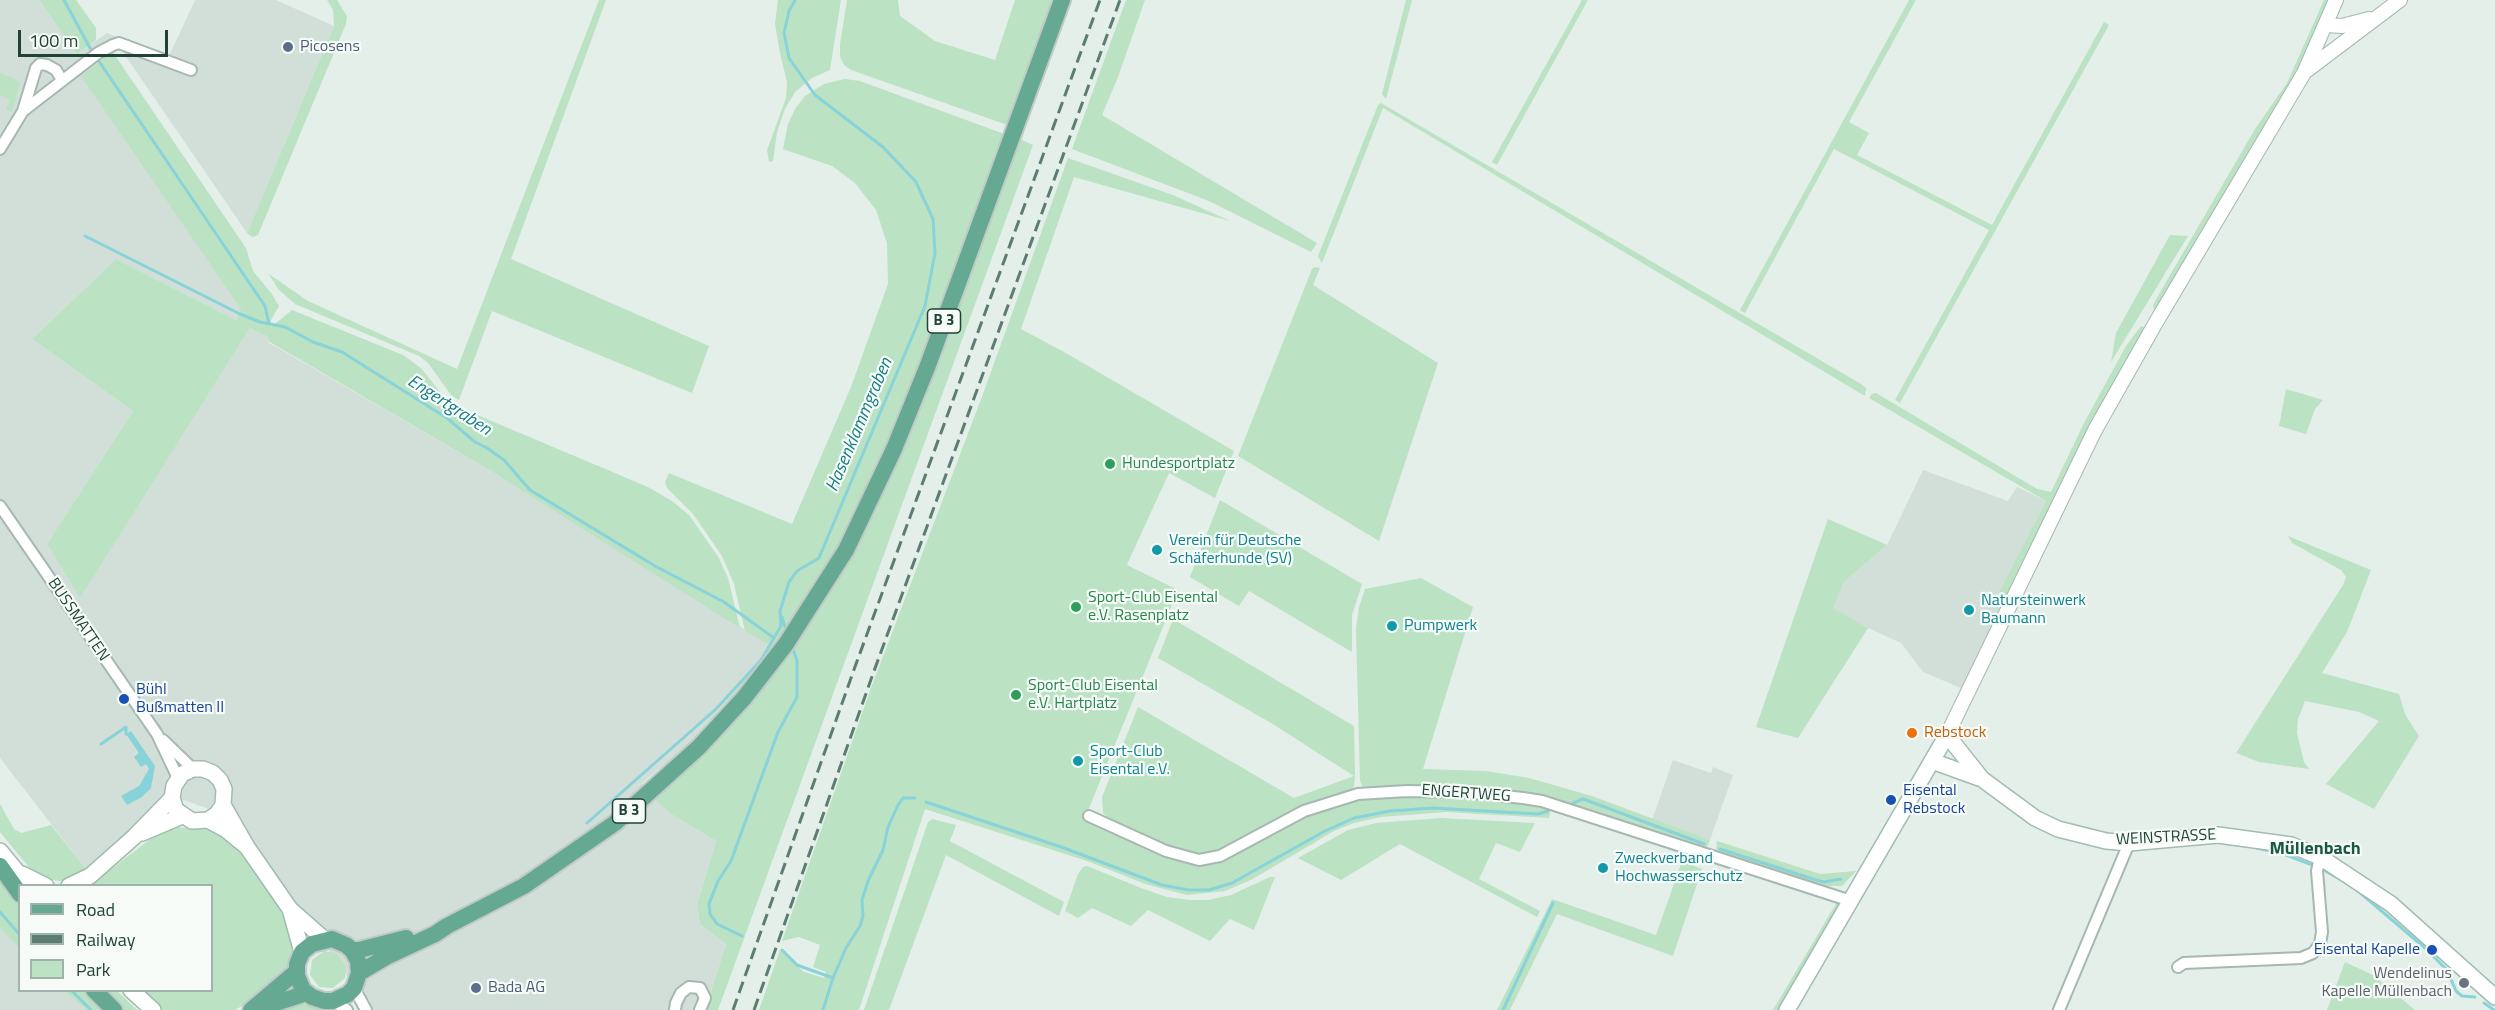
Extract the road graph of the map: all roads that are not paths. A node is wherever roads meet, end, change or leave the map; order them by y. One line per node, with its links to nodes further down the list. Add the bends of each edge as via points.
1 (1062, 0): 36 (main road, B 3, via 894,449 846,550 796,629 744,698 699,747 615,823 524,886)
2 (2336, 0): 5 (street)
3 (2400, 0): 4 (street)
4 (2377, 17): 5 (street, via 2342,26); 7 (street)
5 (2326, 25): 7 (street)
6 (191, 70): 8 (street, via 119,44 98,53)
7 (2304, 73): 13 (street, via 2090,440)
8 (63, 80): 9 (street); 9 (street, via 56,70 40,64)
9 (23, 111): 10 (street)
10 (0, 149)
11 (0, 506): 12 (street, BUSSMATTEN)
12 (157, 734): 15 (street, BUSSMATTEN); 16 (street, BUSSMATTEN)
13 (1947, 735): 14 (main road); 17 (main road, WEINSTRASSE)
14 (1932, 761): 17 (main road, WEINSTRASSE); 34 (main road)
15 (192, 769): 16 (main road); 19 (main road, via 203,769 217,777 224,789)
16 (178, 778): 18 (main road)
17 (1982, 779): 24 (main road, WEINSTRASSE, via 2035,818 2058,829)
18 (172, 798): 20 (main road); 23 (main road)
19 (223, 805): 22 (main road); 25 (main road)
20 (182, 816): 22 (main road); 23 (main road)
21 (1089, 816): 34 (street, ENGERTWEG, via 1166,851 1199,860 1220,856 1304,811 1358,794 1407,791 1507,796 1542,801)
22 (208, 820): 25 (main road)
23 (134, 837): 30 (main road)
24 (2129, 843): 27 (main road, WEINSTRASSE, via 2218,835 2291,845); 55 (street)
25 (247, 847): 35 (main road)
26 (0, 851): 29 (main road)
27 (2318, 864): 40 (street, via 2322,932 2313,953 2301,958 2184,963); 46 (main road, WEINSTRASSE, via 2391,904)
28 (0, 866): 33 (main road)
29 (17, 872): 31 (main road); 32 (main road)
30 (87, 880)
31 (28, 884)
32 (44, 884)
33 (18, 891)
34 (1851, 901): 54 (main road)
35 (290, 909): 37 (main road); 39 (main road)
36 (447, 926): 38 (main road, B 3); 42 (main road, B 3, via 375,963)
37 (324, 939): 38 (main road, via 339,941); 39 (main road)
38 (352, 950): 42 (main road, via 358,961)
39 (302, 952): 41 (main road)
40 (2178, 967)
41 (297, 971): 45 (main road); 50 (main road)
42 (357, 981): 47 (main road, B 3); 51 (street)
43 (96, 992): 48 (main road)
44 (133, 992): 49 (main road)
45 (307, 993): 47 (main road, B 3); 50 (main road)
46 (2495, 997)
47 (340, 1006)
48 (114, 1010)
49 (153, 1010)
50 (253, 1010)
51 (366, 1010)
52 (675, 1010): 53 (street, via 681,993 689,987 700,988 705,998)
53 (700, 1010)
54 (1787, 1010)
55 (2059, 1010)

